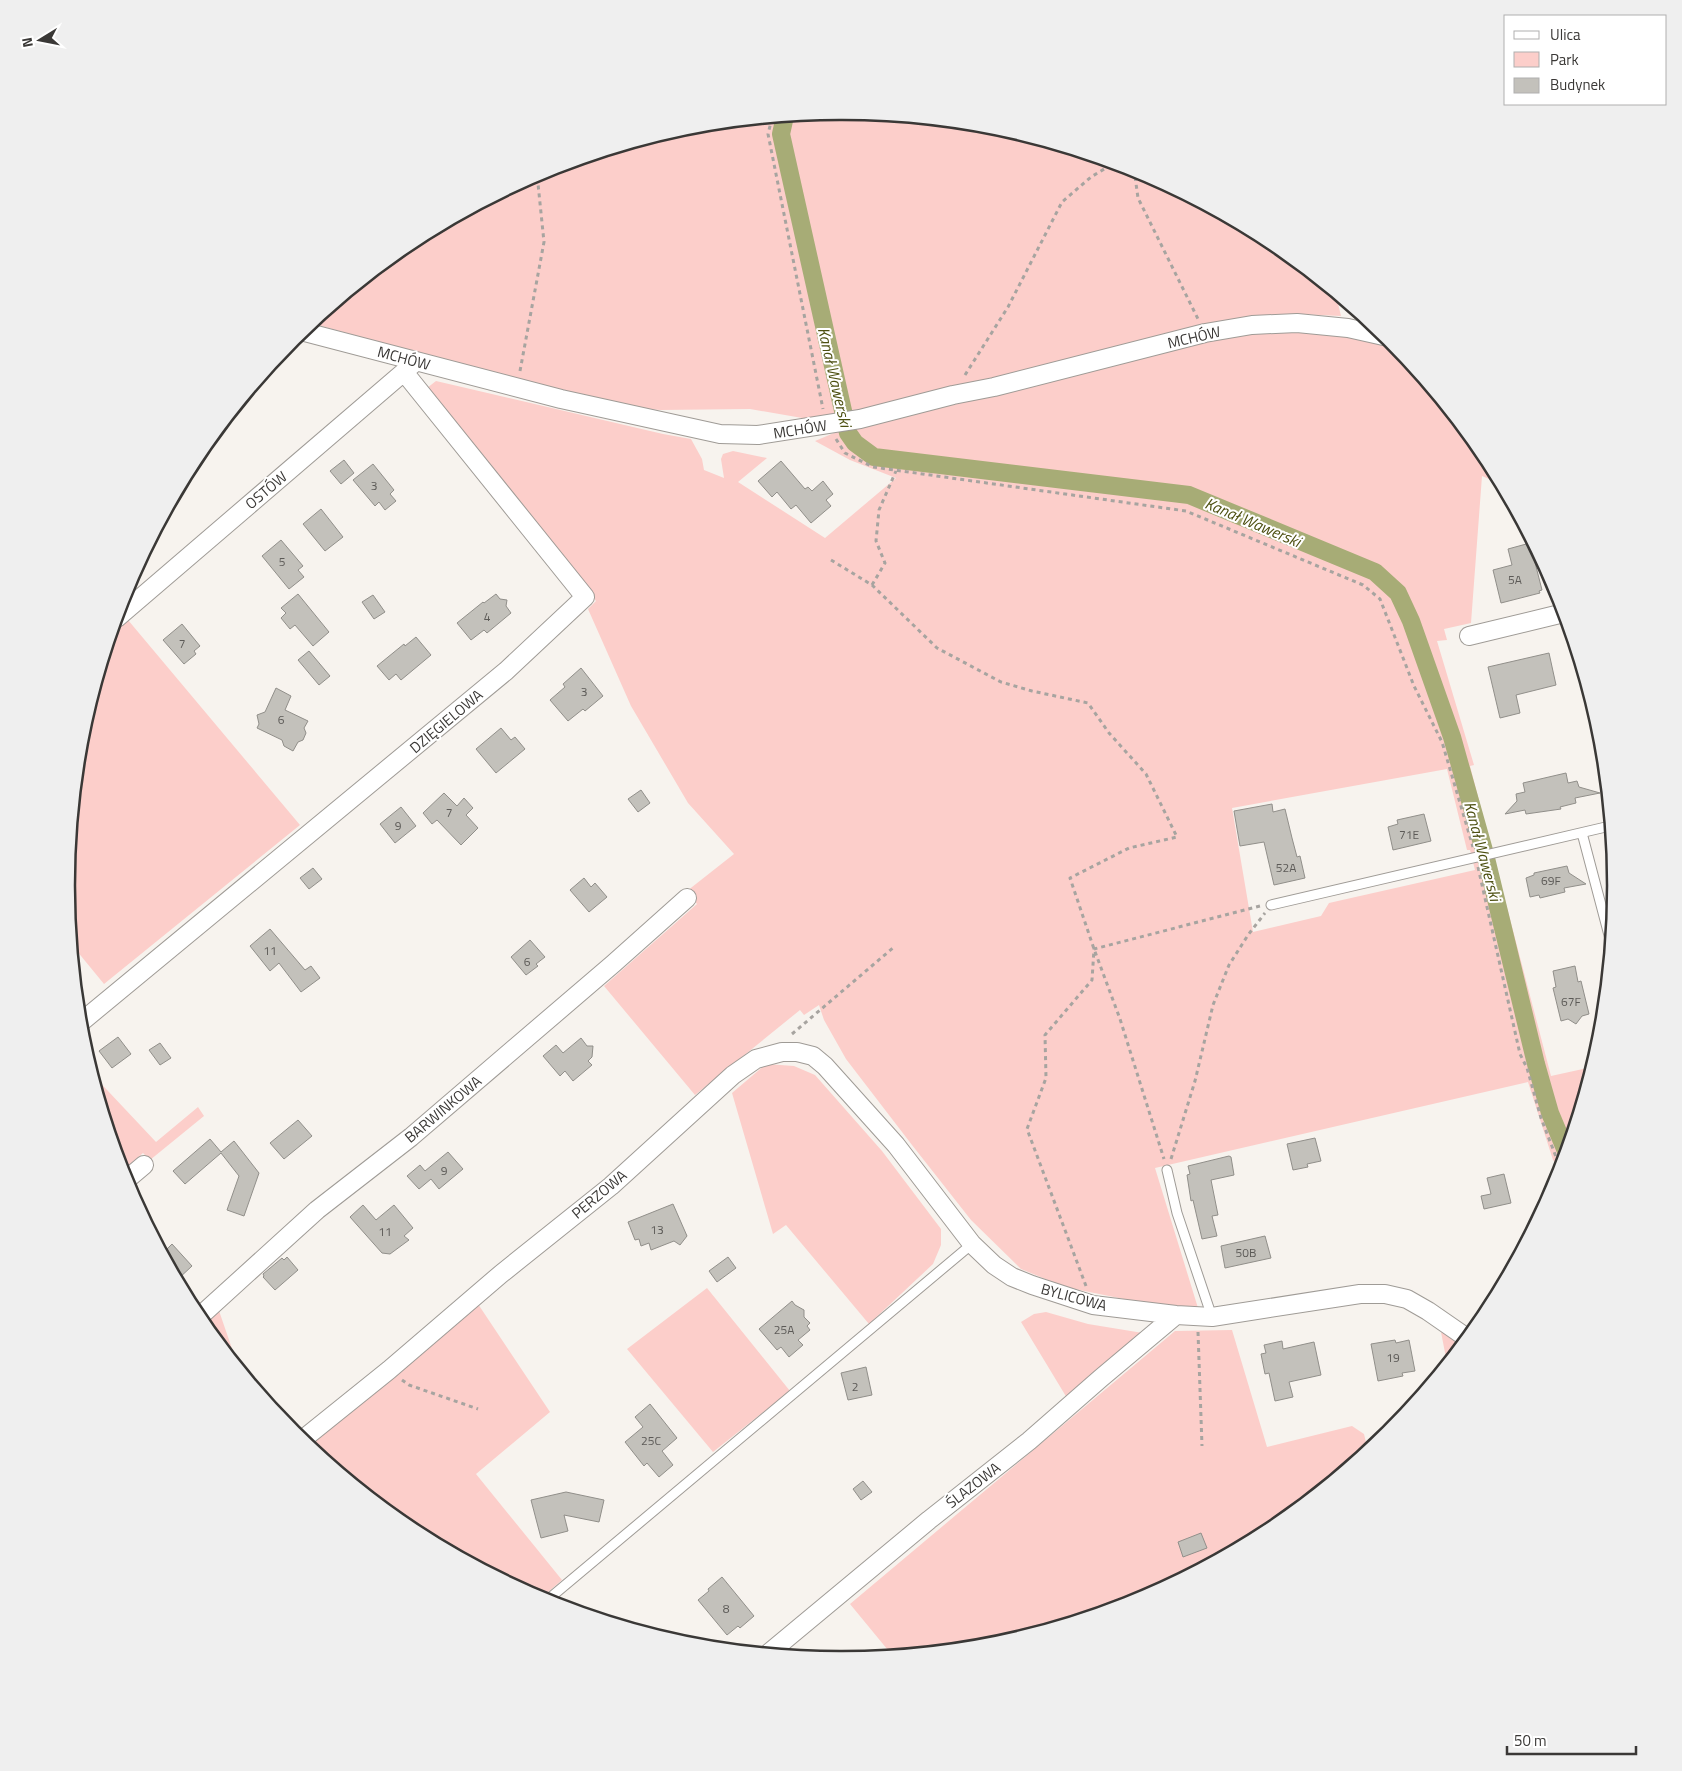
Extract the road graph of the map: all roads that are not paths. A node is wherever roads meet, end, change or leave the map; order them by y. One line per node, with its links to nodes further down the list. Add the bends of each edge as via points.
1 (1371, 333): 3 (street, MCHÓW, via 1297,322 1252,325 1205,333 860,419 758,435 720,434)
2 (310, 334): 3 (street, MCHÓW)
3 (410, 366): 4 (street, OSTÓW); 12 (street, DZIĘGIELOWA, via 586,597 506,671)
4 (127, 609)
5 (1557, 615): 6 (street)
6 (1469, 636)
7 (1604, 827): 8 (lane)
8 (1582, 833): 10 (lane); 11 (lane)
9 (687, 898): 18 (street, BARWINKOWA, via 411,1137 317,1210)
10 (1271, 904)
11 (1606, 922)
12 (87, 1017)
13 (768, 1054): 17 (street, BYLICOWA, via 797,1052 813,1056 825,1066 896,1145); 22 (street, PERZOWA, via 733,1075 611,1186)
14 (144, 1165): 16 (street)
15 (1167, 1170): 20 (lane)
16 (132, 1175)
17 (972, 1244): 19 (street, BYLICOWA, via 994,1265 1032,1285 1093,1304); 23 (lane)
18 (205, 1312)
19 (1176, 1316): 20 (street, BYLICOWA); 24 (street, ŚLAZOWA, via 1029,1441)
20 (1206, 1317): 21 (street, BYLICOWA, via 1360,1294 1386,1294 1407,1299)
21 (1462, 1334)
22 (308, 1435)
23 (554, 1595)
24 (775, 1648)

